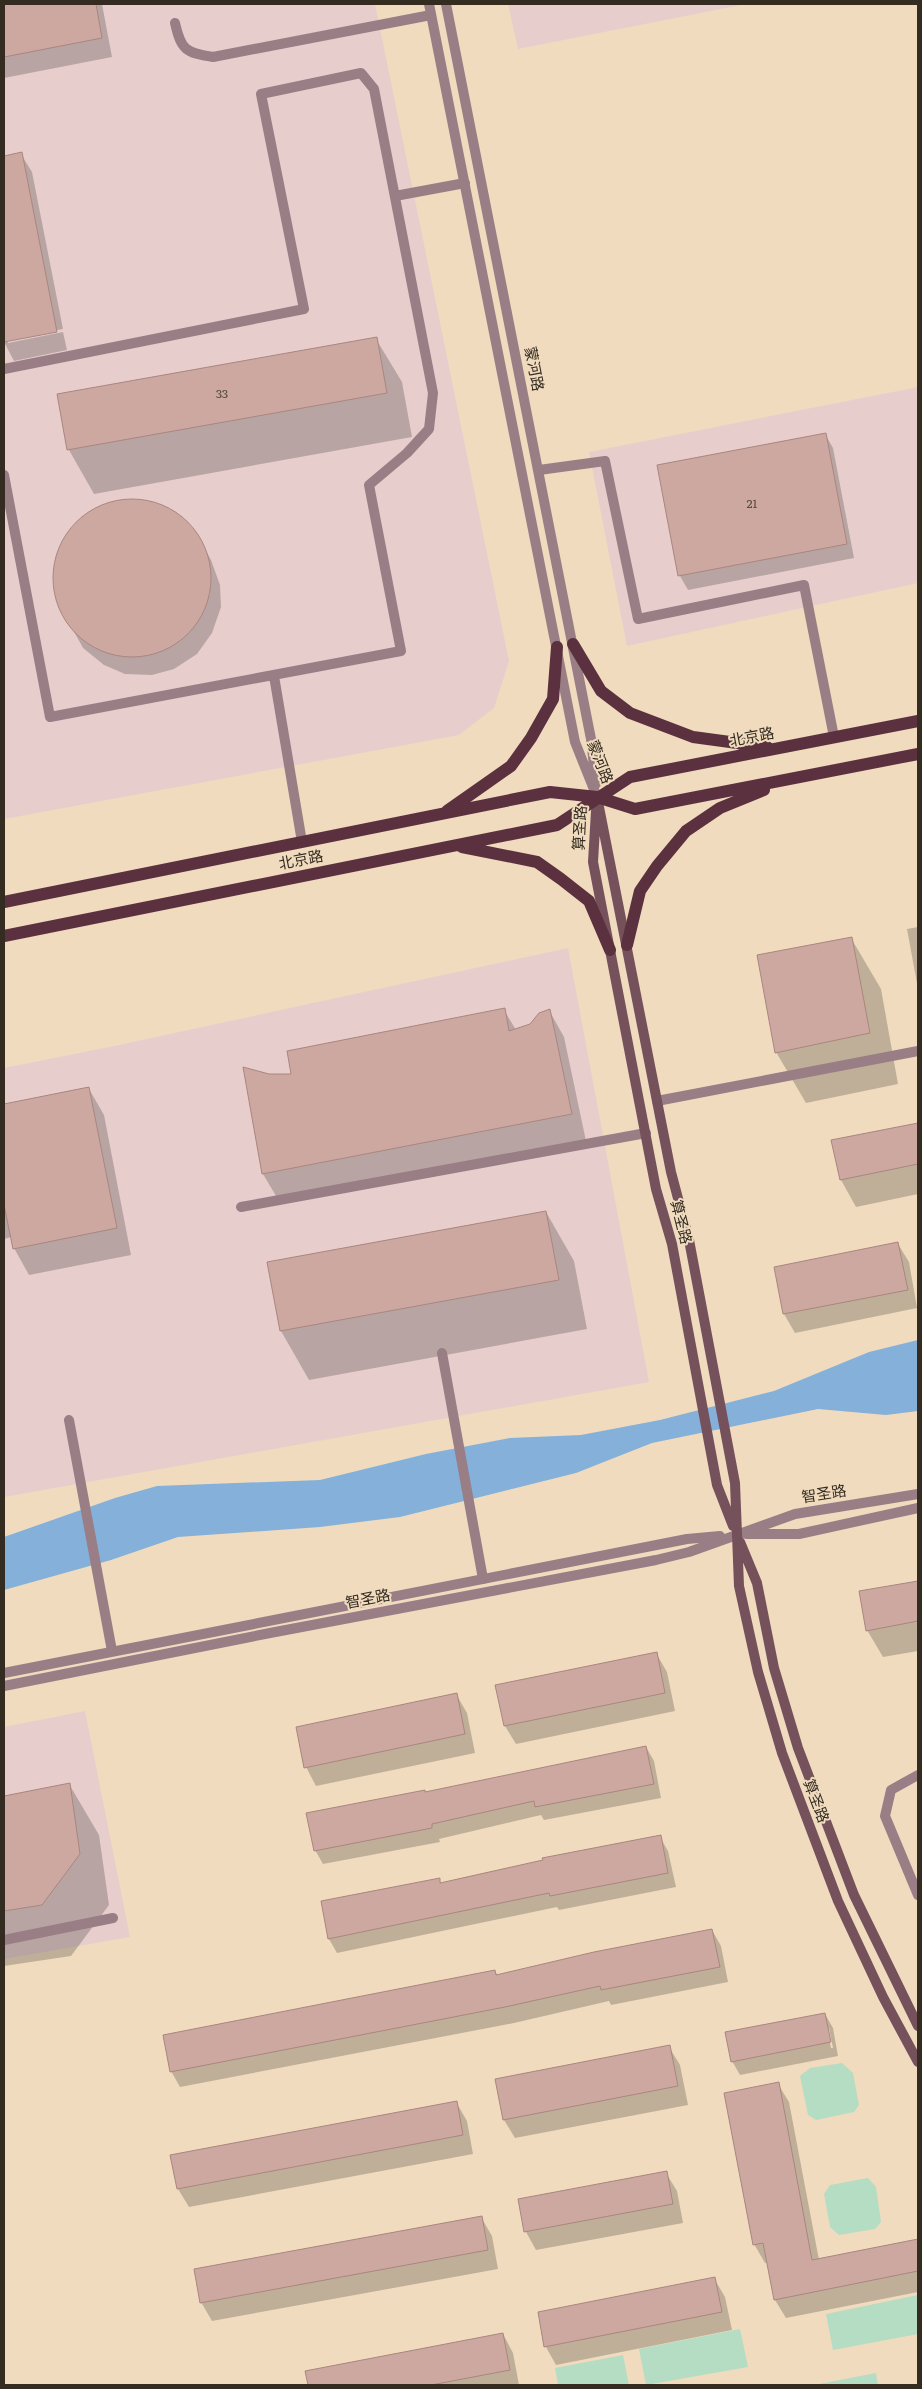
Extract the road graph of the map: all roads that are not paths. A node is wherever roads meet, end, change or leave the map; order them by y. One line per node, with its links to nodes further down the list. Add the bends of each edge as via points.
1 (429, 4): 3 (street, 蒙河路)
2 (446, 4): 8 (street, 蒙河路)
3 (431, 15): 4 (street, via 212,57 192,54 179,43); 5 (street, 蒙河路)
4 (175, 23)
5 (466, 184): 6 (street); 11 (street, 蒙河路)
6 (395, 196): 7 (street, via 374,89 361,73 261,94 304,309); 12 (street, via 434,393 429,429 407,453 369,485 401,651)
7 (4, 369)
8 (539, 470): 10 (street, 蒙河路); 14 (street, via 605,461 638,619 804,585)
9 (4, 475): 12 (street, via 50,717)
10 (573, 644): 15 (main road, via 601,691 630,713 693,737); 18 (street, 蒙河路, via 591,738)
11 (556, 647): 18 (street, 蒙河路, via 575,742); 19 (main road, via 553,699 531,738 511,766)
12 (274, 676): 20 (street)
13 (918, 721): 14 (main road, 北京路)
14 (834, 737): 15 (main road, 北京路)
15 (777, 748): 18 (main road, 北京路, via 630,777)
16 (918, 754): 17 (main road, 北京路)
17 (787, 780): 18 (main road, 北京路, via 635,809); 24 (main road, via 720,808 686,831 640,891)
18 (597, 798): 19 (main road, 北京路, via 550,792); 21 (main road, 北京路, via 557,825); 24 (main road, 算圣路); 25 (main road, 算圣路, via 593,862)
19 (444, 814): 20 (main road, 北京路)
20 (302, 842): 22 (main road, 北京路)
21 (455, 845): 23 (main road, 北京路); 25 (main road, via 537,862 589,901)
22 (4, 902)
23 (4, 936)
24 (627, 945): 27 (main road, 算圣路)
25 (610, 950): 28 (main road, 算圣路)
26 (918, 1051): 27 (street)
27 (657, 1102): 34 (main road, 算圣路, via 688,1240 735,1483)
28 (646, 1133): 29 (street); 34 (main road, 算圣路, via 656,1188 672,1244 710,1450 718,1485)
29 (241, 1207)
30 (442, 1353): 35 (street)
31 (69, 1420): 36 (street)
32 (918, 1494): 34 (street, 智圣路, via 795,1514)
33 (918, 1508): 34 (street, 智圣路, via 799,1534)
34 (736, 1534): 35 (street, 智圣路, via 687,1539); 38 (street, 智圣路, via 689,1552 656,1560); 43 (main road, 算圣路, via 757,1583 774,1668 798,1748 854,1895); 44 (main road, 算圣路, via 741,1594 758,1672 782,1753 838,1902)
35 (483, 1579): 36 (street, 智圣路)
36 (112, 1651): 37 (street, 智圣路)
37 (4, 1673)
38 (4, 1686)
39 (918, 1775): 40 (street, via 892,1790 885,1816)
40 (918, 1895)
41 (113, 1918): 42 (street)
42 (4, 1940)
43 (918, 2026)
44 (918, 2062)

